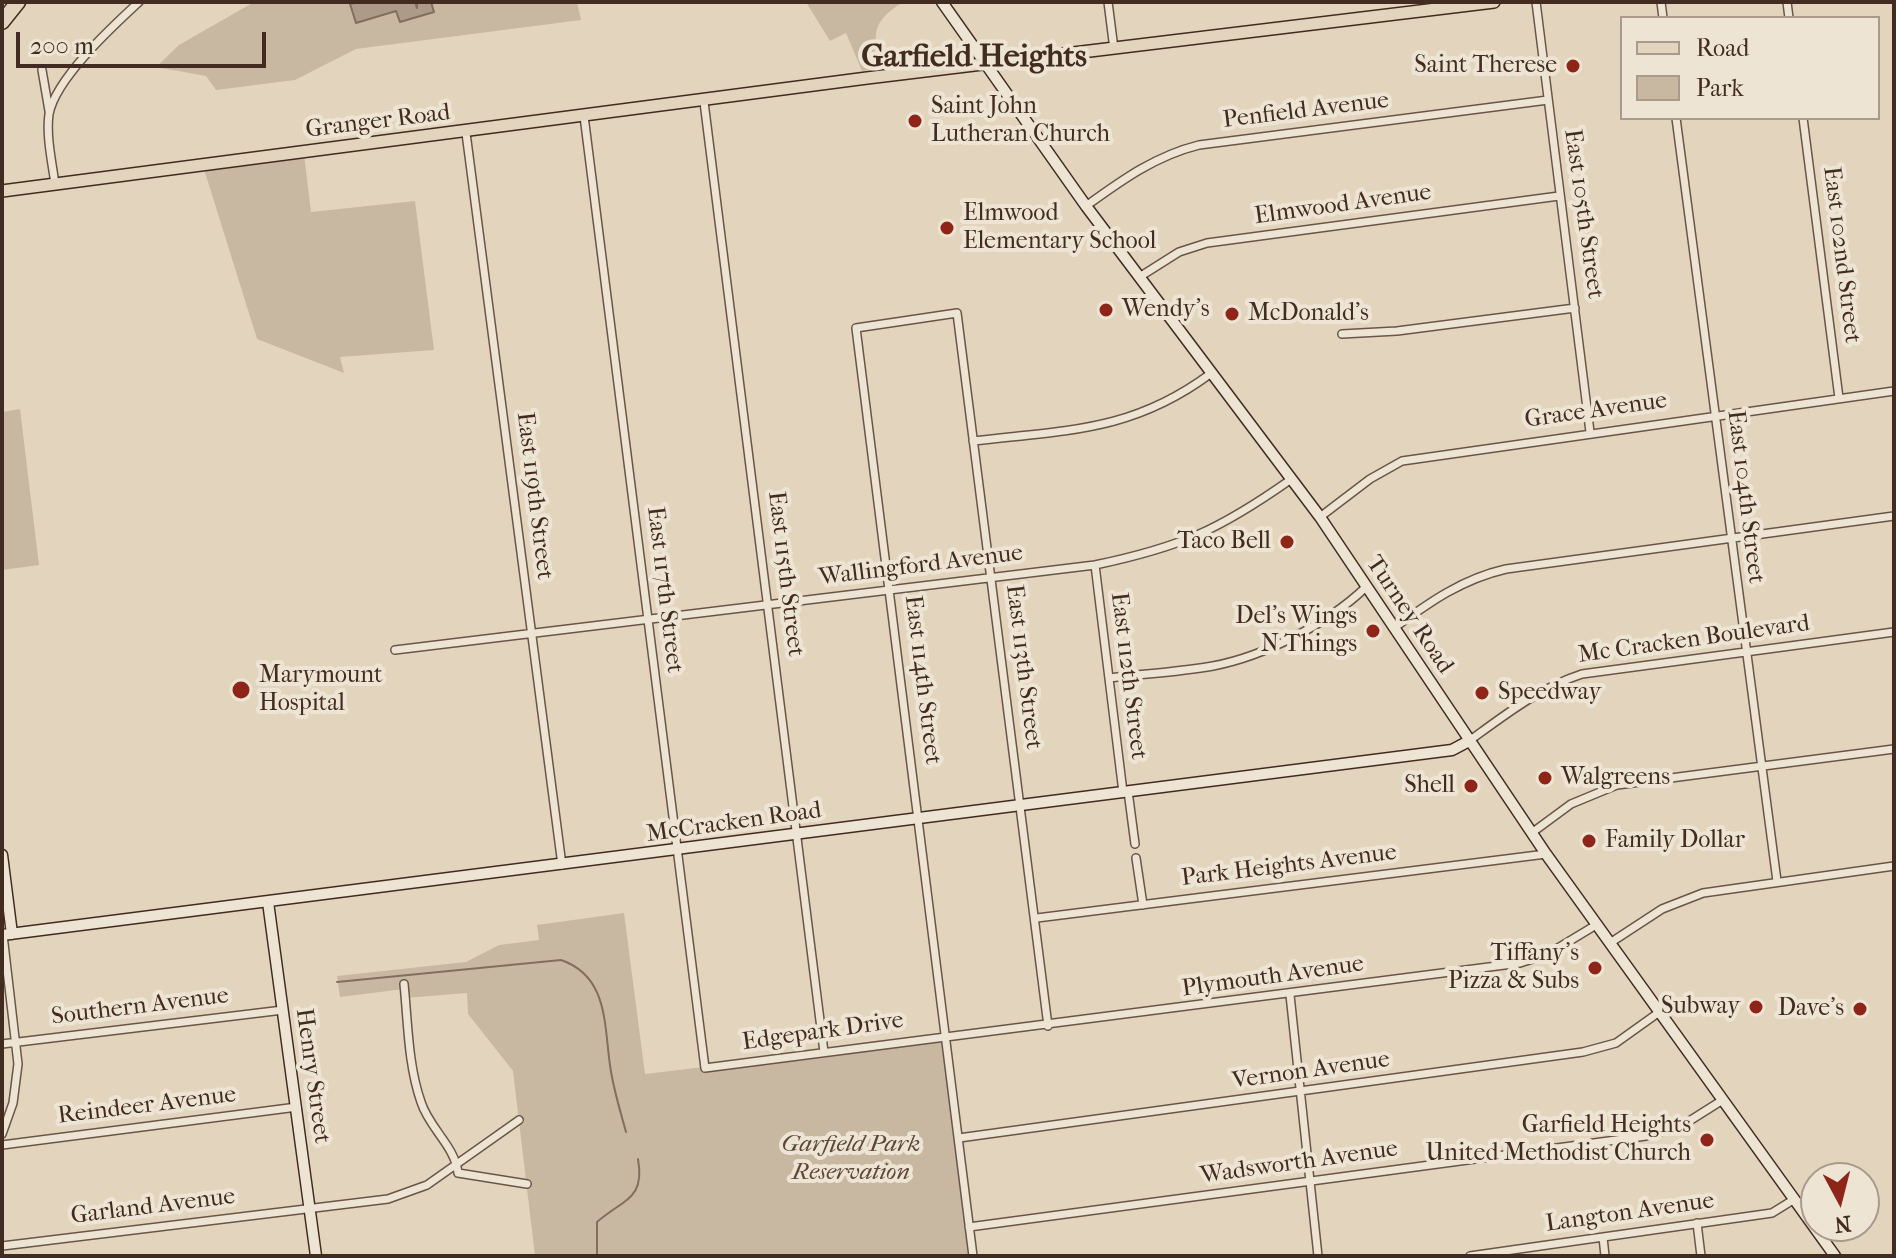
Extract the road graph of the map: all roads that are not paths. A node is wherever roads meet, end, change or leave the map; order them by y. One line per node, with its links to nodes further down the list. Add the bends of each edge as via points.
1 (16, 2): 7 (highway); 8 (highway)
2 (139, 2): 14 (street, via 89,53)
3 (942, 2): 10 (street, Turney Road)
4 (1108, 2): 9 (street)
5 (1494, 2): 9 (main road, Granger Road)
6 (1536, 2): 12 (street, East 105th Street)
7 (2, 14)
8 (2, 22)
9 (1114, 49): 10 (main road, Granger Road)
10 (988, 66): 13 (main road, Granger Road); 22 (street, Turney Road)
11 (42, 70): 14 (street)
12 (1548, 100): 21 (street, East 105th Street); 22 (street, Penfield Avenue, via 1199,145 1138,169)
13 (704, 102): 15 (main road, Granger Road); 41 (street, East 115th Street)
14 (49, 113): 19 (street)
15 (584, 116): 18 (main road, Granger Road); 42 (street, East 117th Street)
16 (1676, 120): 30 (street, East 104th Street)
17 (1803, 120): 29 (street, East 102nd Street)
18 (466, 133): 19 (main road, Granger Road); 45 (street, East 119th Street)
19 (55, 184): 20 (main road, Granger Road)
20 (2, 191)
21 (1559, 196): 23 (street, Elmwood Avenue, via 1207,243 1179,252); 24 (street, East 105th Street)
22 (1086, 206): 23 (street, Turney Road)
23 (1141, 276): 27 (street, Turney Road)
24 (1575, 308): 26 (street); 31 (street, East 105th Street)
25 (856, 328): 32 (street, East 113th Street, via 957,313); 40 (street, East 114th Street)
26 (1342, 334)
27 (1210, 374): 32 (street, via 1181,396 1118,421); 33 (street, Turney Road)
28 (1894, 391): 29 (street, Grace Avenue)
29 (1839, 398): 30 (street, Grace Avenue)
30 (1715, 415): 31 (street, Grace Avenue); 36 (street, East 104th Street)
31 (1590, 432): 35 (street, Grace Avenue, via 1402,461)
32 (973, 441): 38 (street, East 113th Street)
33 (1290, 480): 35 (street, Turney Road); 37 (street, Wallingford Avenue, via 1237,517 1193,539)
34 (1894, 516): 36 (street)
35 (1320, 517): 39 (street, Turney Road)
36 (1730, 537): 43 (street, via 1476,576); 47 (street, East 104th Street)
37 (1095, 565): 38 (street, Wallingford Avenue); 48 (street, East 112th Street)
38 (991, 578): 40 (street, Wallingford Avenue); 53 (street, East 113th Street)
39 (1365, 588): 43 (street, Turney Road); 48 (street, via 1266,648 1216,665)
40 (890, 590): 41 (street, Wallingford Avenue); 54 (street, East 114th Street)
41 (769, 606): 42 (street, Wallingford Avenue); 56 (street, East 115th Street)
42 (647, 619): 45 (street, Wallingford Avenue); 58 (street, East 117th Street)
43 (1394, 628): 49 (street, Turney Road)
44 (1894, 632): 47 (street, Mc Cracken Boulevard)
45 (531, 633): 46 (street, Wallingford Avenue); 62 (street, East 119th Street)
46 (395, 650)
47 (1746, 651): 49 (street, Mc Cracken Boulevard, via 1582,674 1554,683); 51 (street, East 104th Street)
48 (1109, 678): 52 (street, East 112th Street)
49 (1469, 741): 52 (street, McCracken Road, via 1452,750); 55 (street, Turney Road)
50 (1894, 749): 51 (street)
51 (1760, 766): 55 (street, via 1617,785 1571,804); 64 (street, East 104th Street)
52 (1125, 792): 53 (street, McCracken Road); 57 (street, East 112th Street)
53 (1021, 805): 54 (street, McCracken Road); 67 (street, East 113th Street)
54 (920, 819): 56 (street, McCracken Road); 76 (street, East 114th Street)
55 (1533, 832): 59 (street, Turney Road)
56 (799, 835): 58 (street, McCracken Road); 79 (street, East 115th Street)
57 (1135, 844)
58 (678, 851): 62 (street, McCracken Road); 80 (street, East 117th Street)
59 (1546, 854): 66 (street, Park Heights Avenue); 68 (street, Turney Road)
60 (2, 855): 69 (street)
61 (1136, 858): 66 (street)
62 (562, 865): 65 (street, McCracken Road)
63 (1894, 866): 64 (street)
64 (1777, 881): 70 (street, via 1693,896)
65 (268, 902): 69 (street, McCracken Road); 73 (street, Henry Street)
66 (1143, 905): 67 (street, Park Heights Avenue)
67 (1037, 918): 75 (street, East 113th Street)
68 (1596, 925): 70 (street, Turney Road); 72 (street, Plymouth Avenue, via 1548,954 1520,963)
69 (5, 935): 77 (street)
70 (1610, 943): 74 (street, Turney Road)
71 (404, 984): 88 (street, via 421,1104)
72 (1290, 995): 75 (street, Plymouth Avenue); 81 (street)
73 (283, 1010): 77 (street, Southern Avenue); 83 (street, Henry Street)
74 (1658, 1013): 81 (street, Vernon Avenue, via 1616,1043 1583,1052); 82 (street, Turney Road)
75 (1048, 1026): 76 (street, Plymouth Avenue)
76 (946, 1038): 79 (street, Edgepark Drive); 86 (street, East 114th Street)
77 (15, 1042): 78 (street, Southern Avenue); 85 (street, via 17,1084)
78 (2, 1044)
79 (824, 1052): 80 (street, Edgepark Drive)
80 (705, 1068)
81 (1301, 1093): 86 (street, Vernon Avenue); 89 (street)
82 (1721, 1101): 89 (street, Wadsworth Avenue, via 1683,1125 1646,1136); 91 (street, Turney Road)
83 (297, 1107): 87 (street, Reindeer Avenue); 92 (street, Henry Street)
84 (519, 1120): 88 (street)
85 (2, 1134)
86 (959, 1138): 94 (street, East 114th Street)
87 (2, 1145)
88 (457, 1167): 90 (street, via 458,1173); 92 (street, via 388,1199)
89 (1308, 1182): 94 (street, Wadsworth Avenue); 100 (street)
90 (527, 1184)
91 (1793, 1200): 93 (street, Langton Avenue, via 1772,1213); 104 (street, Turney Road)
92 (309, 1208): 96 (street, Garland Avenue); 98 (street, Henry Street)
93 (1697, 1223): 95 (street, Langton Avenue); 103 (street)
94 (969, 1227): 99 (street, East 114th Street)
95 (1603, 1237): 97 (street, Langton Avenue); 102 (street)
96 (2, 1246)
97 (1509, 1253): 101 (street, Langton Avenue)
98 (316, 1256)
99 (973, 1256)
100 (1318, 1256)
101 (1470, 1256)
102 (1605, 1256)
103 (1701, 1256)
104 (1835, 1256)

